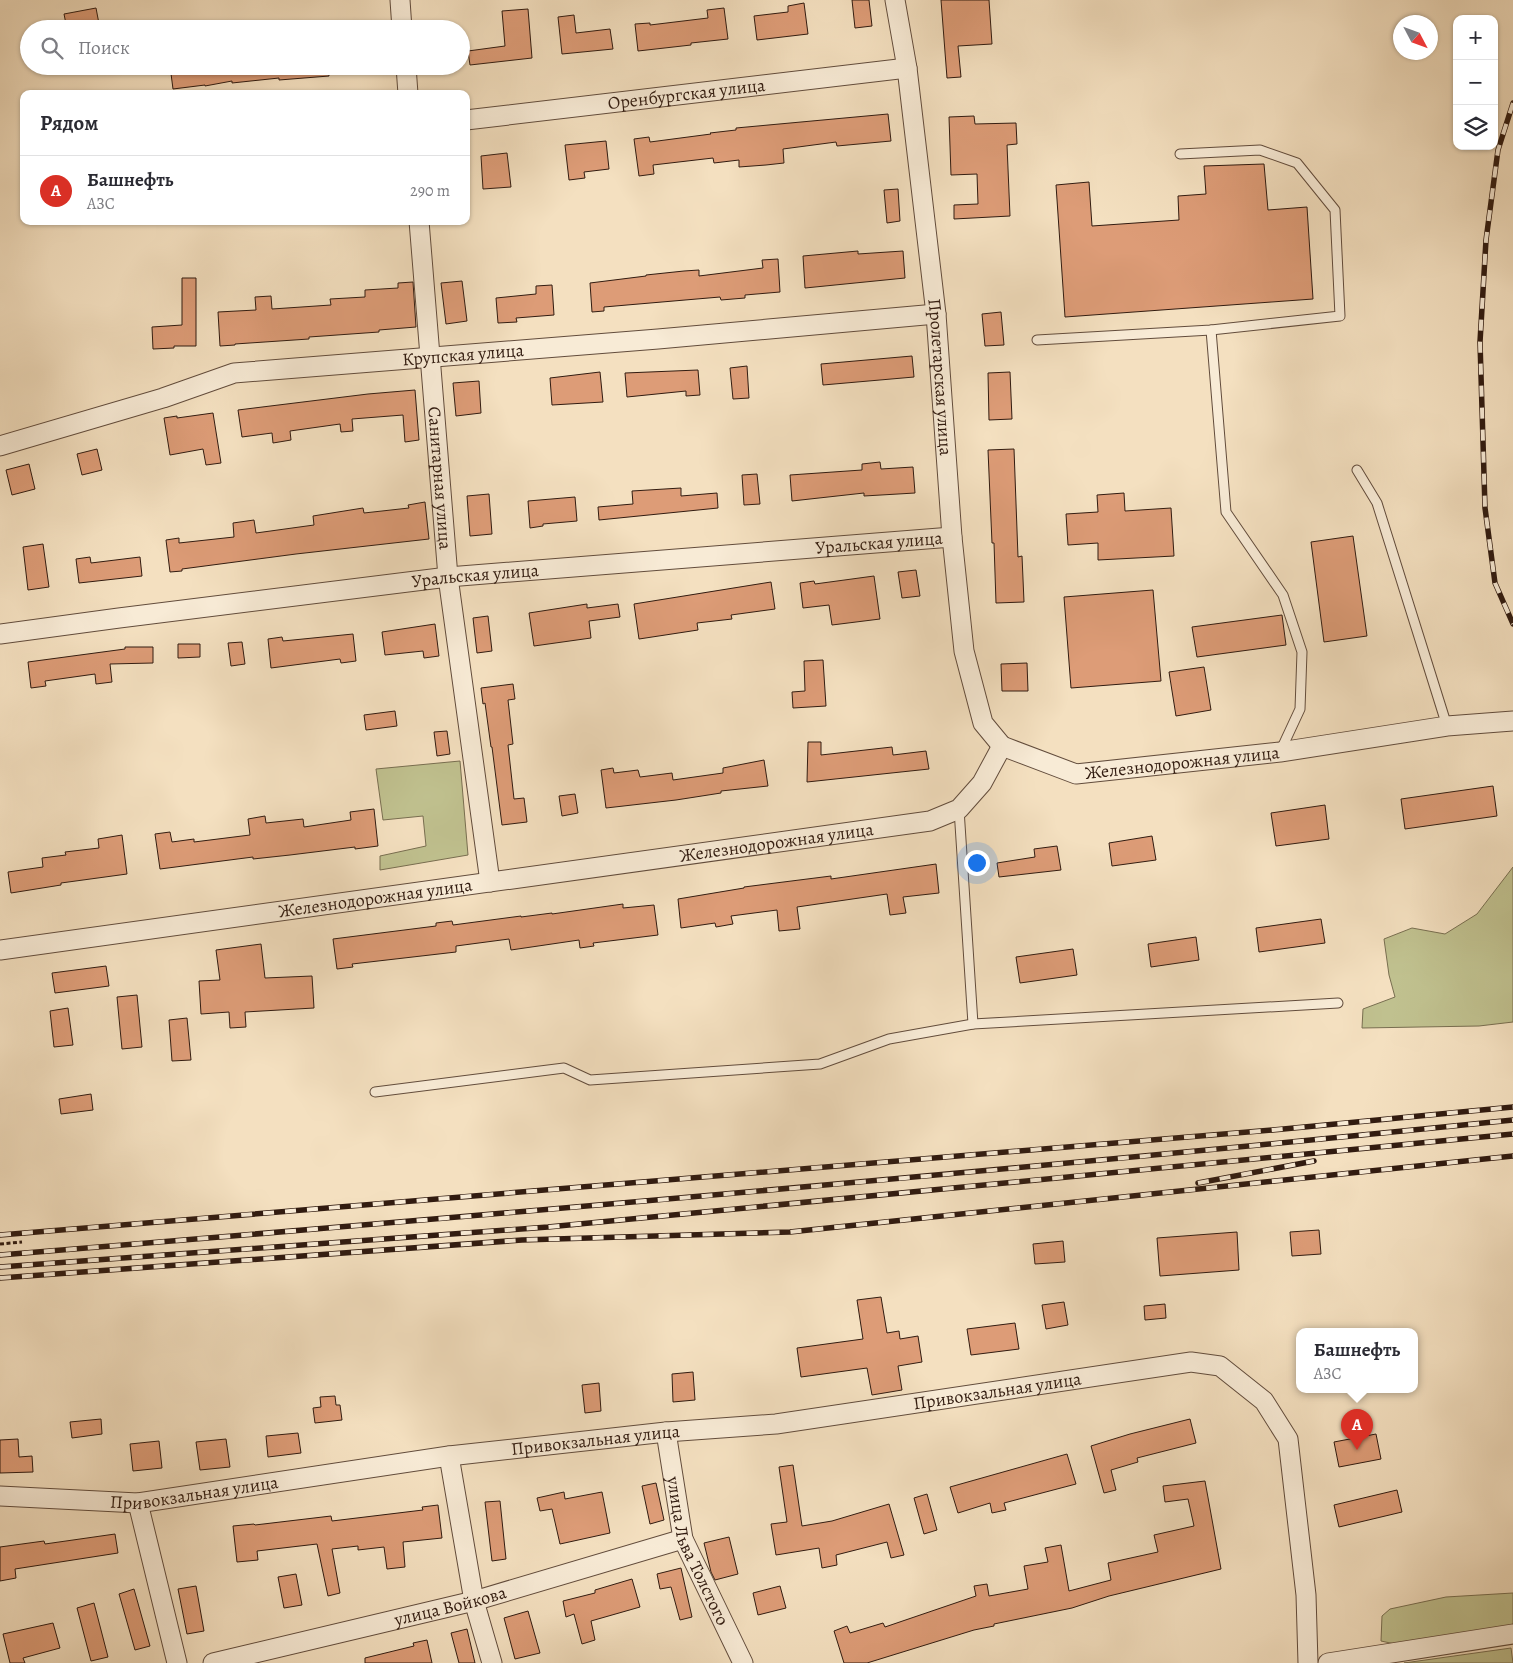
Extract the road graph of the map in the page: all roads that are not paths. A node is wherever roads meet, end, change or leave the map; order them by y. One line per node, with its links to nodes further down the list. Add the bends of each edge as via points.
1 (400, 0): 3 (street)
2 (895, 0): 4 (street, Пролетарская улица)
3 (401, 20)
4 (907, 68): 7 (street, Оренбургская улица); 10 (street, Пролетарская улица)
5 (407, 75): 6 (street)
6 (408, 90)
7 (470, 120)
8 (1180, 154): 11 (lane, via 1260,150 1297,163 1335,210 1340,316)
9 (419, 225): 13 (street, Санитарная улица)
10 (936, 314): 13 (street, Крупская улица); 16 (street, Пролетарская улица)
11 (1211, 330): 12 (lane); 22 (lane, via 1226,512 1283,595 1302,652 1300,710)
12 (1037, 340)
13 (430, 356): 14 (street, Крупская улица, via 234,373 163,398); 17 (street, Санитарная улица)
14 (0, 446)
15 (1356, 470): 20 (lane, via 1377,503)
16 (952, 536): 17 (street, Уральская улица); 21 (street, Пролетарская улица, via 964,651 983,723)
17 (448, 578): 18 (street, Уральская улица); 24 (street, Санитарная улица)
18 (0, 634)
19 (1513, 721): 20 (street, Железнодорожная улица)
20 (1447, 726): 22 (street, Железнодорожная улица)
21 (1002, 746): 22 (street, Железнодорожная улица, via 1076,774); 23 (street, Железнодорожная улица, via 982,783)
22 (1280, 752)
23 (960, 808): 24 (street, Железнодорожная улица, via 930,821); 27 (lane)
24 (490, 882): 25 (street, Железнодорожная улица)
25 (0, 950)
26 (1338, 1003): 27 (lane)
27 (973, 1024): 28 (lane, via 889,1039 820,1064 590,1080 564,1068)
28 (375, 1092)
29 (666, 1432): 30 (street, Привокзальная улица); 33 (street, улица Льва Толстого); 40 (street, Привокзальная улица, via 776,1424 1191,1362 1220,1366 1264,1401 1288,1439 1306,1595)
30 (449, 1456): 32 (street, Привокзальная улица); 34 (street)
31 (0, 1496): 32 (street, Привокзальная улица)
32 (138, 1503): 36 (street)
33 (683, 1539): 34 (street, улица Войкова); 39 (street, улица Льва Толстого)
34 (474, 1601): 37 (street, улица Войкова); 38 (street)
35 (1513, 1634): 41 (street)
36 (177, 1663)
37 (213, 1663)
38 (492, 1663)
39 (743, 1663)
40 (1308, 1663)
41 (1328, 1663)

